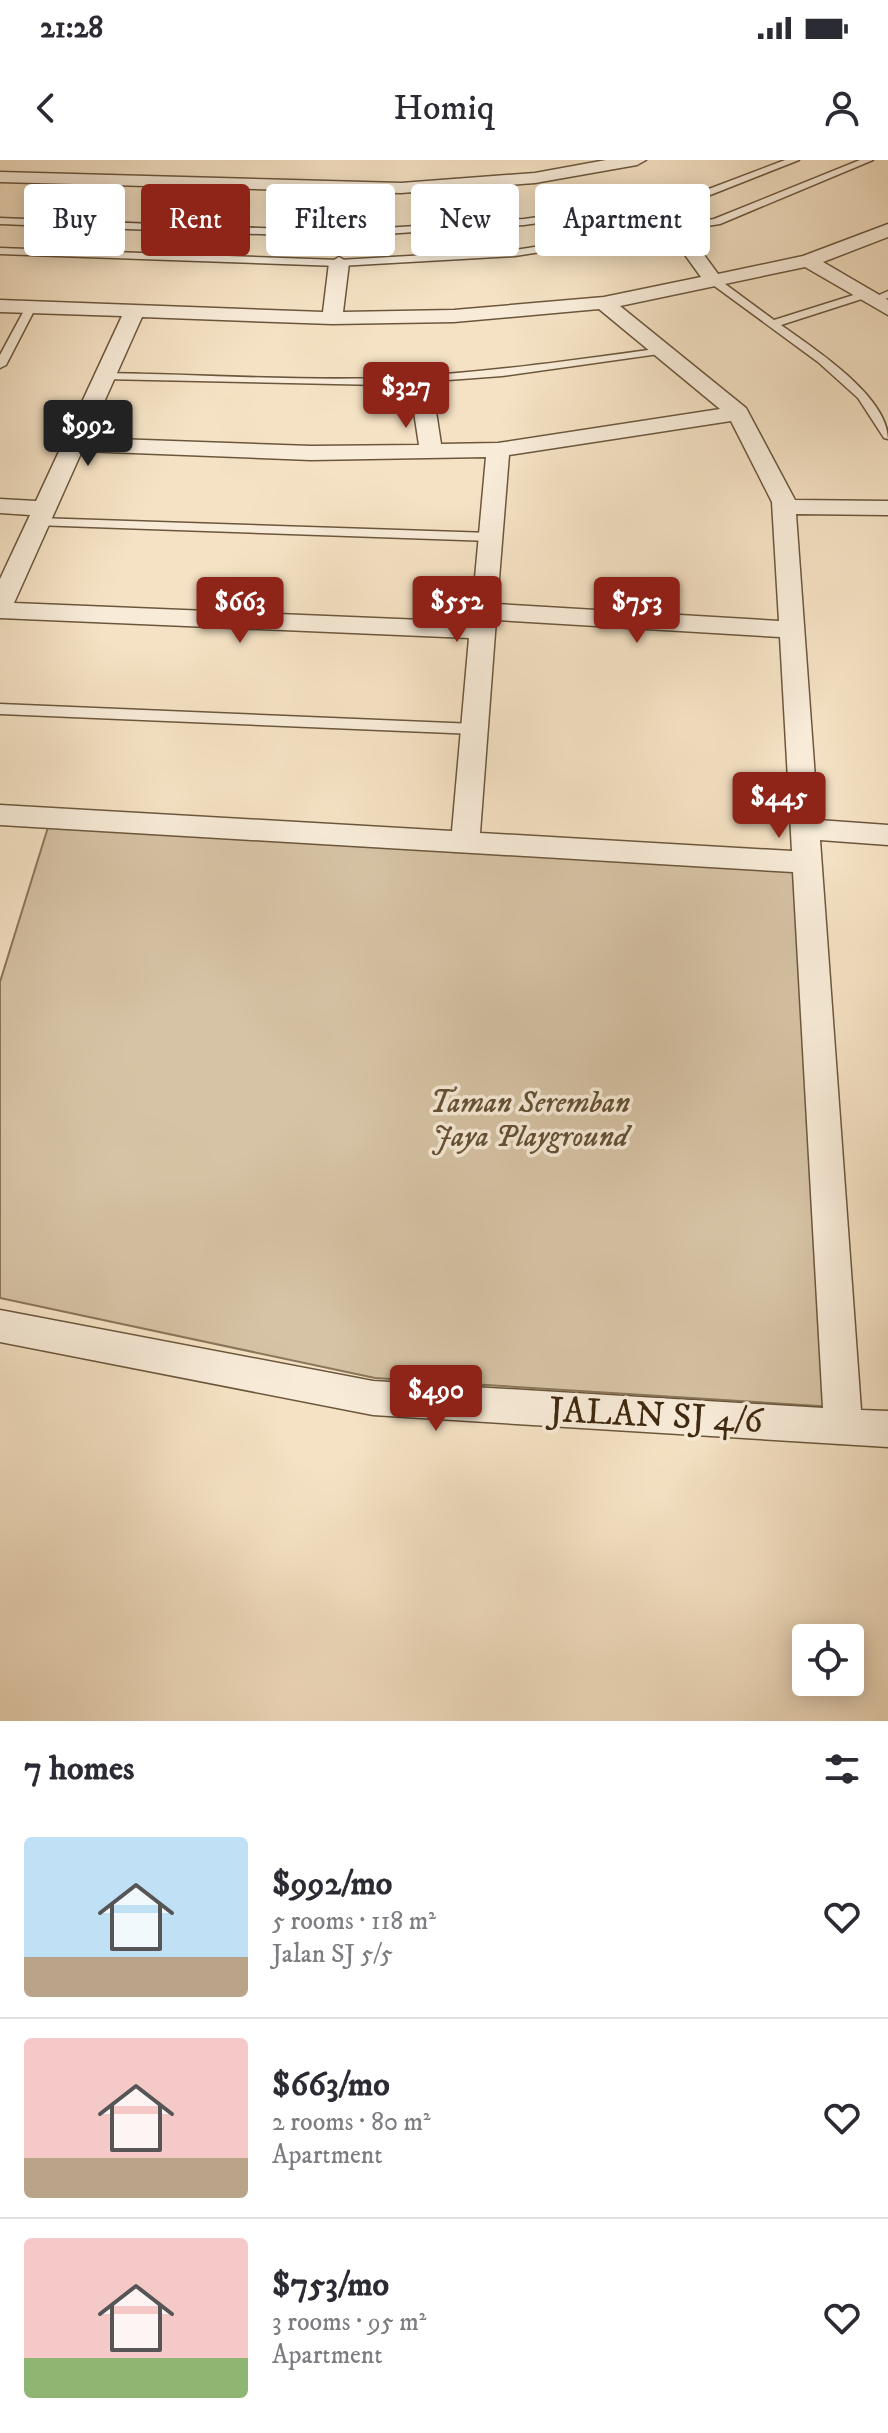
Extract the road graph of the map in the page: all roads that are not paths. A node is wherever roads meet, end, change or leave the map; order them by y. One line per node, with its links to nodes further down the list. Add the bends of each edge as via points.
1 (637, 160): 4 (street, via 535,178)
2 (794, 160): 5 (lane, via 695,198 524,222 337,234)
3 (868, 160): 6 (lane)
4 (0, 177)
5 (0, 221)
6 (710, 223)
7 (888, 230): 11 (street)
8 (535, 250): 12 (lane)
9 (0, 251): 12 (lane)
10 (695, 256): 13 (street)
11 (808, 261): 13 (street); 14 (street)
12 (339, 263): 19 (street)
13 (713, 280): 15 (street); 20 (lane)
14 (878, 300): 20 (lane)
15 (604, 303): 19 (street, via 454,316); 21 (street)
16 (0, 306): 17 (street)
17 (31, 307): 18 (street); 22 (lane)
18 (135, 310): 19 (street); 23 (street)
19 (332, 318)
20 (773, 324): 26 (lane, via 862,396)
21 (662, 351): 24 (lane, via 542,369); 25 (street)
22 (0, 365)
23 (103, 376): 24 (lane); 27 (street)
24 (420, 379): 29 (street)
25 (738, 413): 28 (street); 31 (street)
26 (888, 435)
27 (74, 444): 29 (street); 33 (street)
28 (498, 450): 29 (street); 34 (street)
29 (431, 453)
30 (0, 506): 33 (street)
31 (785, 507): 32 (street); 37 (street)
32 (888, 508)
33 (41, 516): 34 (lane); 35 (street)
34 (491, 537): 36 (street)
35 (0, 608): 36 (street)
36 (484, 621): 37 (street); 39 (street)
37 (793, 630): 41 (street)
38 (0, 709): 39 (lane)
39 (475, 729): 43 (street)
40 (0, 815): 43 (street)
41 (805, 829): 42 (street); 44 (street)
42 (888, 835)
43 (465, 842): 44 (street)
44 (807, 862): 46 (street)
45 (0, 1326): 46 (street, JALAN SJ 4/6, via 373,1398)
46 (843, 1426): 47 (street, JALAN SJ 4/6)
47 (888, 1429)

